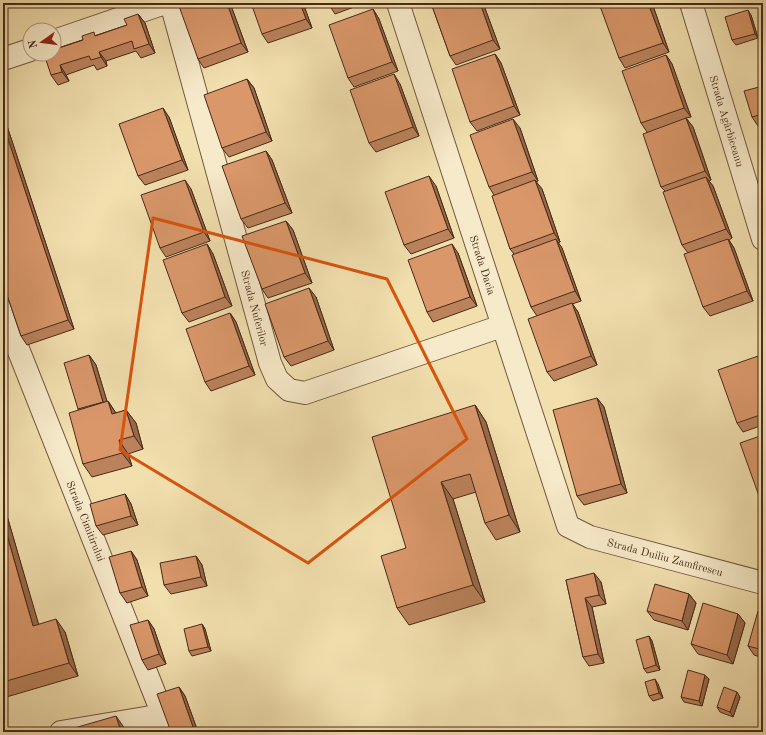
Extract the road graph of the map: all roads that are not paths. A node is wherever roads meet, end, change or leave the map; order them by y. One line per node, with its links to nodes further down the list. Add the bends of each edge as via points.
1 (165, 3): 5 (street)
2 (171, 3): 10 (street, Strada Nuferilor, via 268,355 277,379 289,390 306,393)
3 (398, 3): 10 (street, Strada Dacia)
4 (691, 3): 8 (street, Strada Agârbiceanu)
5 (62, 38)
6 (22, 53): 7 (street)
7 (3, 59)
8 (763, 239)
9 (3, 311): 13 (street, Strada Cimitirului)
10 (502, 326): 11 (street, Strada Dacia)
11 (568, 526): 12 (street, Strada Duiliu Zamfirescu, via 590,537)
12 (763, 583)
13 (166, 724): 14 (street)
14 (60, 732)

